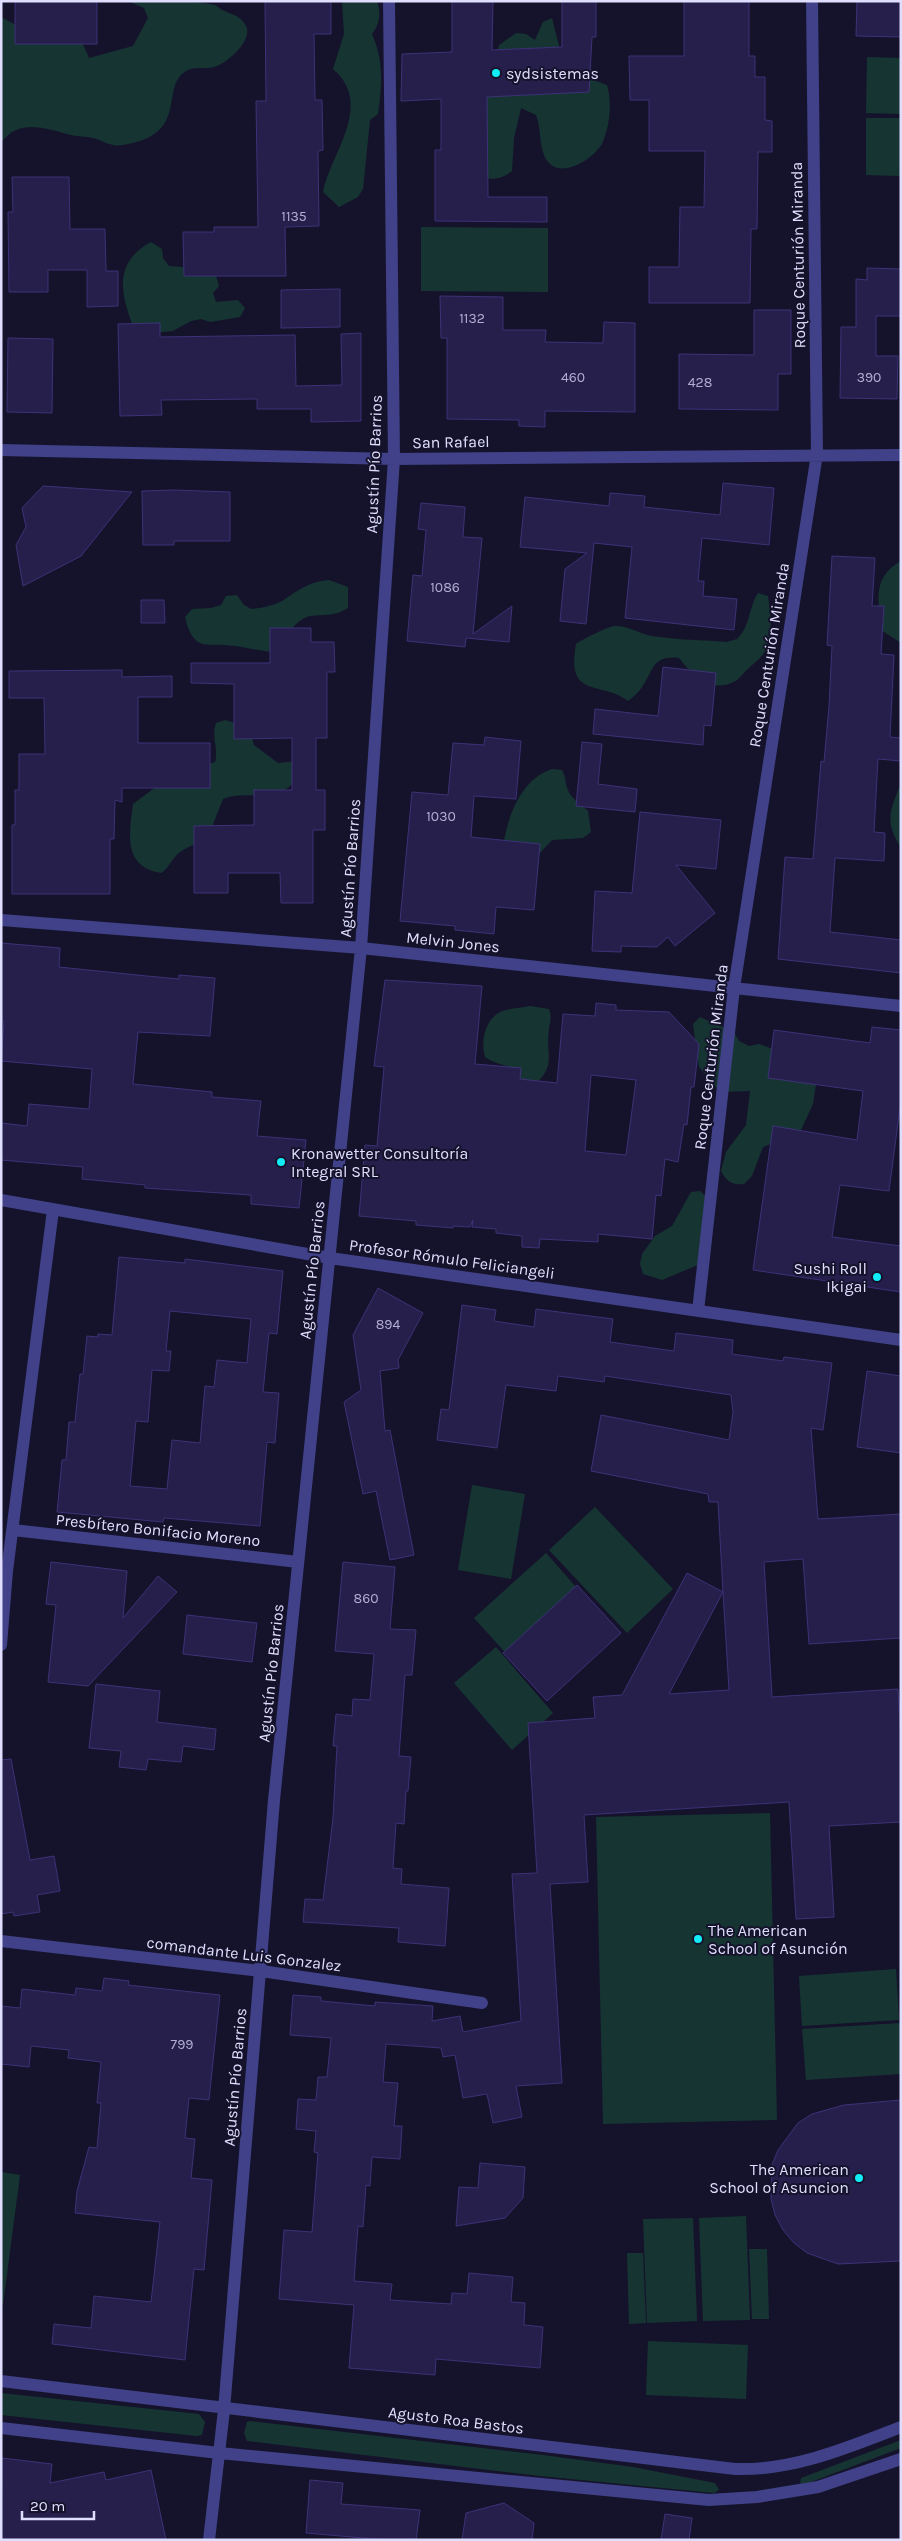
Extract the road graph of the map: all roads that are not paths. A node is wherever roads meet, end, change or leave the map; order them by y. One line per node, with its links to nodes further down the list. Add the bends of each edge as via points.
1 (389, 1): 6 (street, Agustín Pío Barrios)
2 (812, 1): 4 (street, Roque Centurión Miranda)
3 (1, 450): 6 (street, San Rafael)
4 (817, 454): 5 (street, San Rafael); 6 (street, San Rafael); 9 (street, Roque Centurión Miranda)
5 (901, 455)
6 (394, 459): 8 (street, Agustín Pío Barrios)
7 (1, 920): 8 (street, Melvin Jones)
8 (361, 948): 9 (street, Melvin Jones); 13 (street, Agustín Pío Barrios)
9 (734, 988): 10 (street, Melvin Jones); 14 (street, Roque Centurión Miranda)
10 (901, 1006)
11 (1, 1200): 12 (street, Profesor Rómulo Feliciangeli)
12 (53, 1210): 13 (street, Profesor Rómulo Feliciangeli); 16 (street)
13 (330, 1258): 14 (street, Profesor Rómulo Feliciangeli); 17 (street, Agustín Pío Barrios)
14 (698, 1311): 15 (street, Profesor Rómulo Feliciangeli)
15 (901, 1340)
16 (13, 1530): 17 (street, Presbítero Bonifacio Moreno); 18 (street)
17 (298, 1562): 20 (street, Agustín Pío Barrios)
18 (1, 1645)
19 (1, 1941): 20 (street, comandante Luis Gonzalez)
20 (261, 1971): 21 (street, comandante Luis Gonzalez); 23 (street, Agustín Pío Barrios)
21 (482, 2004)
22 (1, 2382): 23 (street, Agusto Roa Bastos)
23 (224, 2410): 24 (street, Agusto Roa Bastos, via 735,2470 792,2464 844,2449); 26 (street, Agustín Pío Barrios)
24 (901, 2427)
25 (1, 2428): 26 (street)
26 (219, 2453): 27 (street, via 709,2500 757,2498 818,2487); 28 (street, Agustín Pío Barrios)
27 (901, 2459)
28 (209, 2540)

